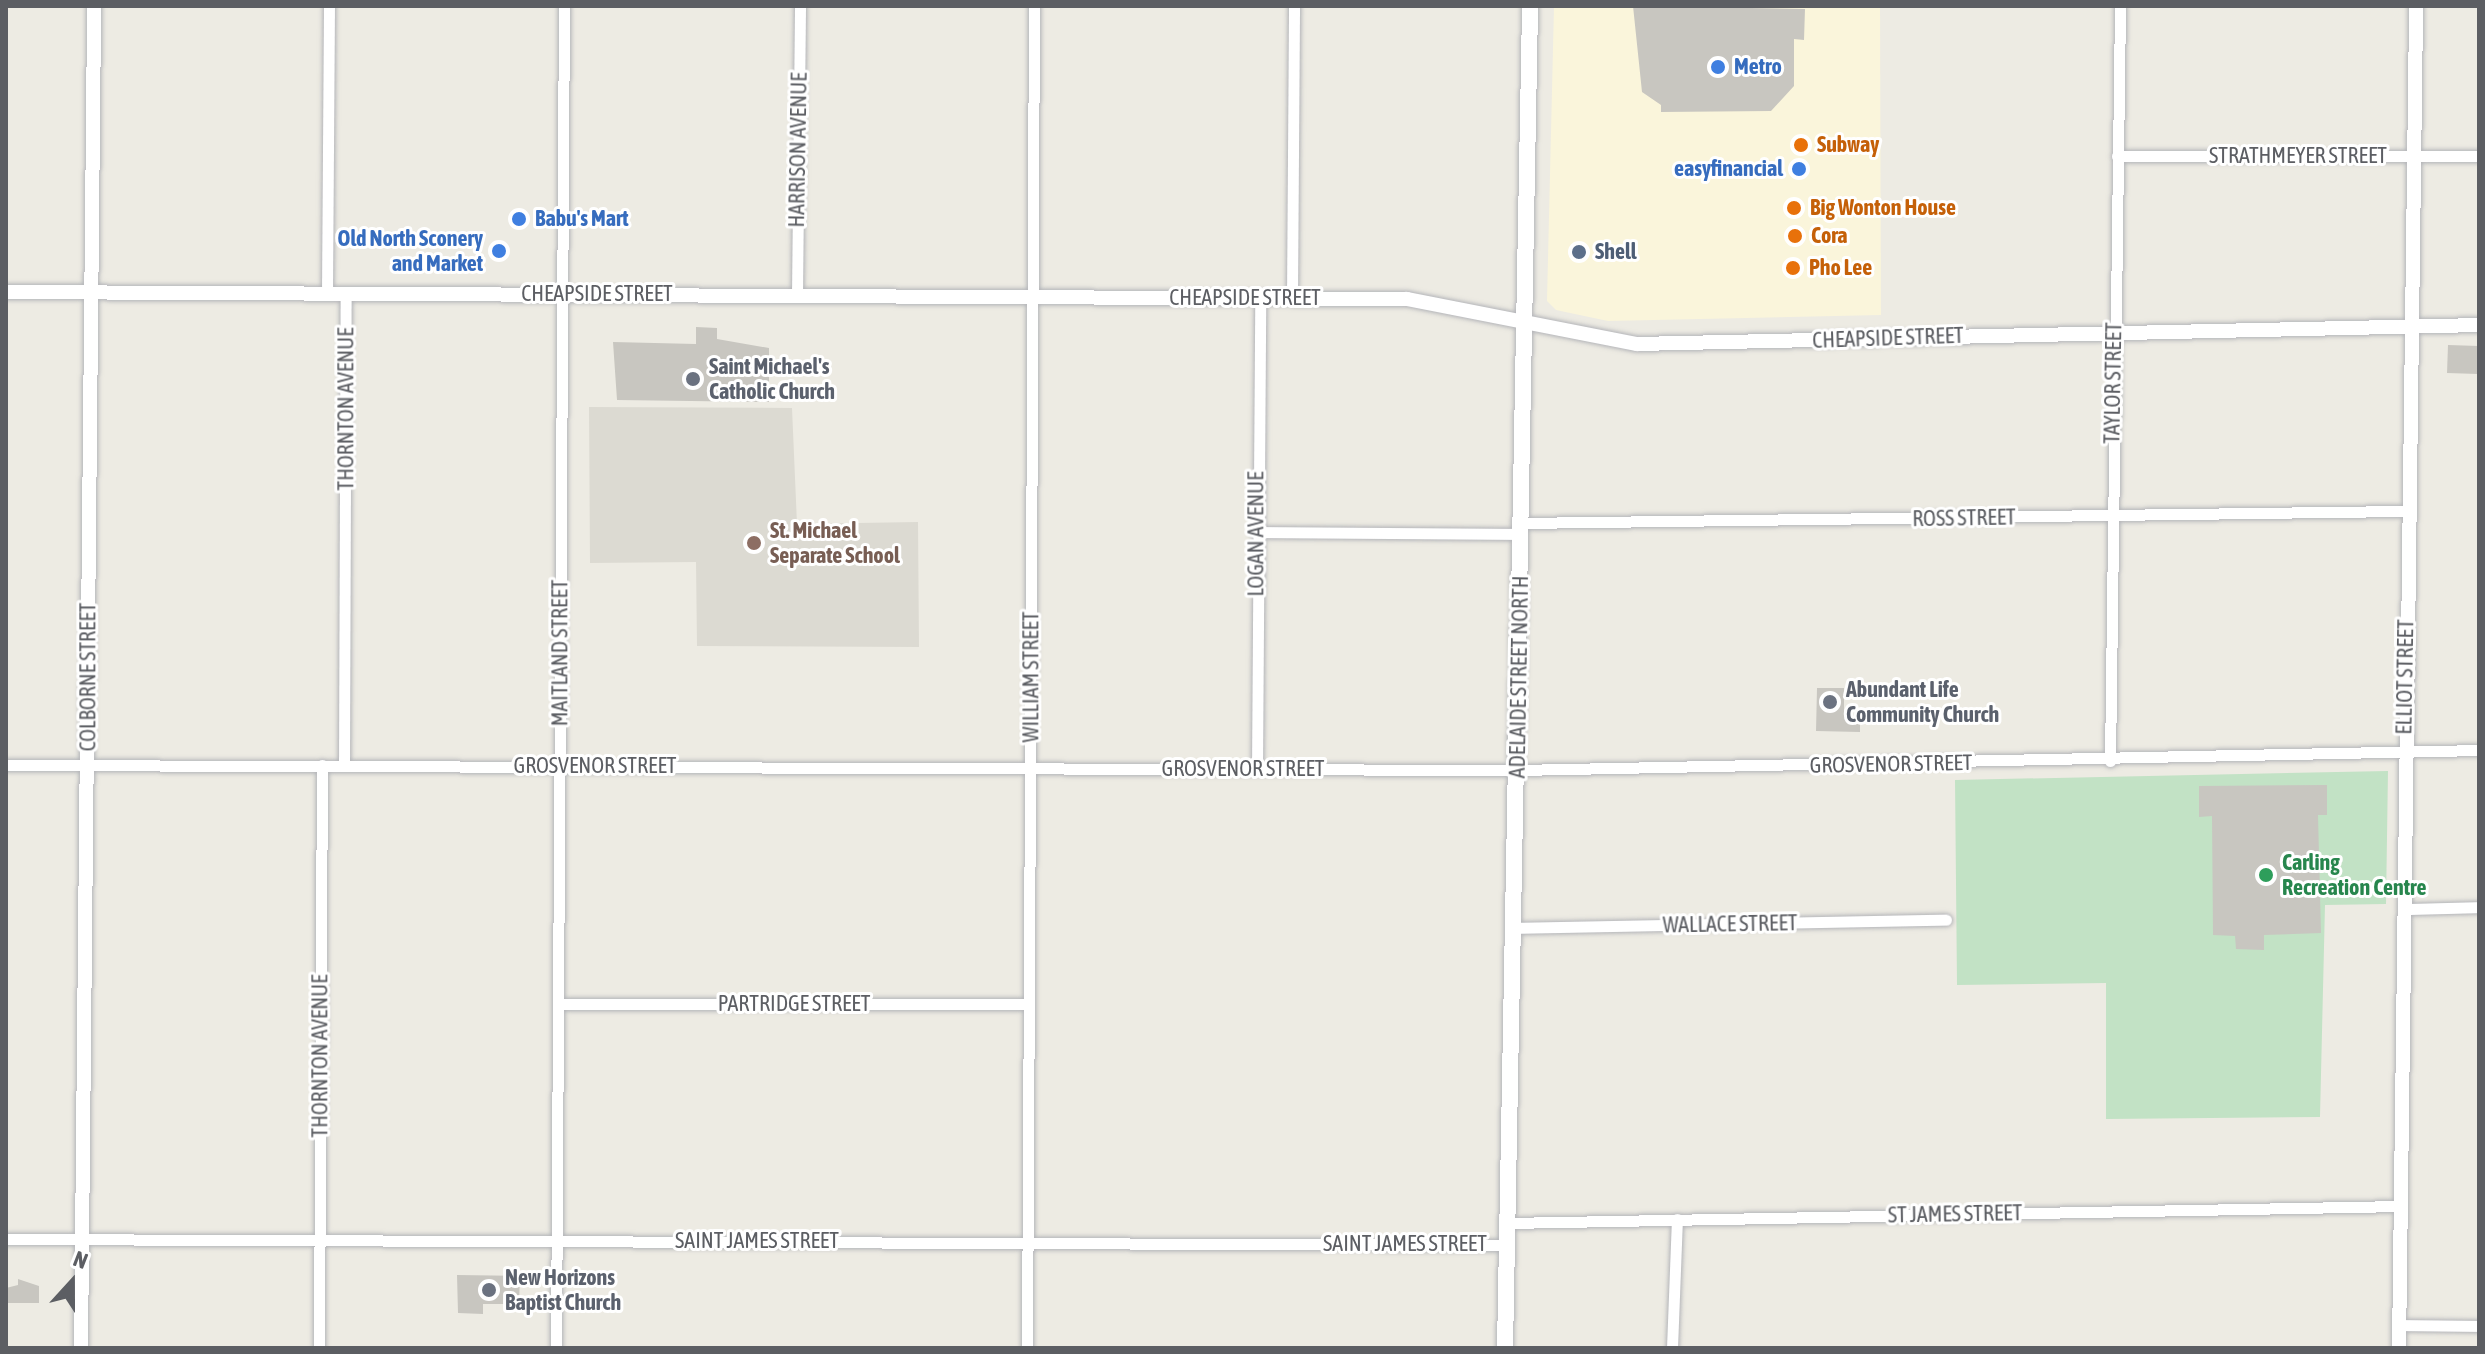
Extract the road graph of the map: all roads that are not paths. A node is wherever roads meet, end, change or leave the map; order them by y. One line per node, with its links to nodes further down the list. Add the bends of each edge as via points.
1 (94, 6): 15 (street, COLBORNE STREET)
2 (329, 6): 14 (street)
3 (564, 6): 17 (street, MAITLAND STREET)
4 (800, 6): 18 (street, HARRISON AVENUE)
5 (1034, 6): 19 (street, WILLIAM STREET)
6 (1294, 6): 20 (street)
7 (1530, 6): 22 (main road, ADELAIDE STREET NORTH)
8 (2120, 6): 10 (street, TAYLOR STREET)
9 (2416, 6): 11 (street, ELLIOT STREET)
10 (2117, 156): 11 (street, STRATHMEYER STREET); 25 (street, TAYLOR STREET)
11 (2414, 156): 12 (street, STRATHMEYER STREET); 23 (street, ELLIOT STREET)
12 (2479, 156)
13 (6, 292): 15 (street, CHEAPSIDE STREET)
14 (327, 292): 15 (street, CHEAPSIDE STREET); 16 (street, CHEAPSIDE STREET)
15 (90, 293): 34 (street, COLBORNE STREET)
16 (346, 293): 17 (street, CHEAPSIDE STREET); 36 (street, THORNTON AVENUE)
17 (563, 294): 18 (street, CHEAPSIDE STREET); 37 (street, MAITLAND STREET)
18 (797, 295): 19 (street, CHEAPSIDE STREET)
19 (1033, 297): 21 (street, CHEAPSIDE STREET); 38 (street, WILLIAM STREET)
20 (1292, 298): 21 (street, CHEAPSIDE STREET); 22 (street, CHEAPSIDE STREET, via 1433,301)
21 (1260, 299): 29 (street, LOGAN AVENUE)
22 (1522, 320): 25 (street, CHEAPSIDE STREET, via 1637,344); 28 (main road, ADELAIDE STREET NORTH)
23 (2410, 324): 24 (street, CHEAPSIDE STREET); 25 (street, CHEAPSIDE STREET); 26 (street, ELLIOT STREET)
24 (2479, 325)
25 (2114, 331): 27 (street, TAYLOR STREET)
26 (2407, 511): 27 (street, ROSS STREET); 30 (street, ELLIOT STREET)
27 (2111, 516): 28 (street, ROSS STREET); 32 (street, TAYLOR STREET)
28 (1521, 528): 29 (street, ROSS STREET); 40 (main road, ADELAIDE STREET NORTH)
29 (1256, 532): 39 (street, LOGAN AVENUE)
30 (2405, 750): 31 (street, GROSVENOR STREET); 32 (street, GROSVENOR STREET); 42 (street, ELLIOT STREET)
31 (2479, 750)
32 (2110, 761): 40 (street, GROSVENOR STREET)
33 (6, 765): 34 (street, GROSVENOR STREET)
34 (87, 765): 35 (street, GROSVENOR STREET); 51 (street, COLBORNE STREET)
35 (322, 765): 36 (street, GROSVENOR STREET); 52 (street, THORNTON AVENUE)
36 (344, 765): 37 (street, GROSVENOR STREET)
37 (560, 766): 38 (street, GROSVENOR STREET); 45 (street, MAITLAND STREET)
38 (1030, 767): 39 (street, GROSVENOR STREET); 46 (street, WILLIAM STREET)
39 (1257, 769): 40 (street, GROSVENOR STREET)
40 (1518, 770): 44 (main road, ADELAIDE STREET NORTH)
41 (2479, 907): 42 (street)
42 (2405, 909): 47 (street, ELLIOT STREET)
43 (1946, 920): 44 (street, WALLACE STREET)
44 (1514, 928): 49 (main road, ADELAIDE STREET NORTH)
45 (559, 1004): 46 (street, PARTRIDGE STREET); 53 (street, MAITLAND STREET)
46 (1028, 1004): 54 (street, WILLIAM STREET)
47 (2401, 1206): 48 (street, ST JAMES STREET); 56 (street, ELLIOT STREET)
48 (1677, 1219): 49 (street, ST JAMES STREET); 63 (street)
49 (1508, 1223): 55 (main road, ADELAIDE STREET NORTH)
50 (6, 1239): 51 (street, SAINT JAMES STREET)
51 (82, 1239): 52 (street, SAINT JAMES STREET); 58 (street, COLBORNE STREET)
52 (319, 1239): 53 (street, SAINT JAMES STREET); 59 (street, THORNTON AVENUE)
53 (558, 1240): 54 (street, SAINT JAMES STREET); 60 (street, MAITLAND STREET)
54 (1028, 1243): 55 (street, SAINT JAMES STREET); 61 (street, WILLIAM STREET)
55 (1507, 1245): 62 (main road, ADELAIDE STREET NORTH)
56 (2400, 1325): 57 (street); 64 (street, ELLIOT STREET)
57 (2479, 1326)
58 (81, 1348)
59 (319, 1348)
60 (556, 1348)
61 (1027, 1348)
62 (1505, 1348)
63 (1672, 1348)
64 (2399, 1348)

